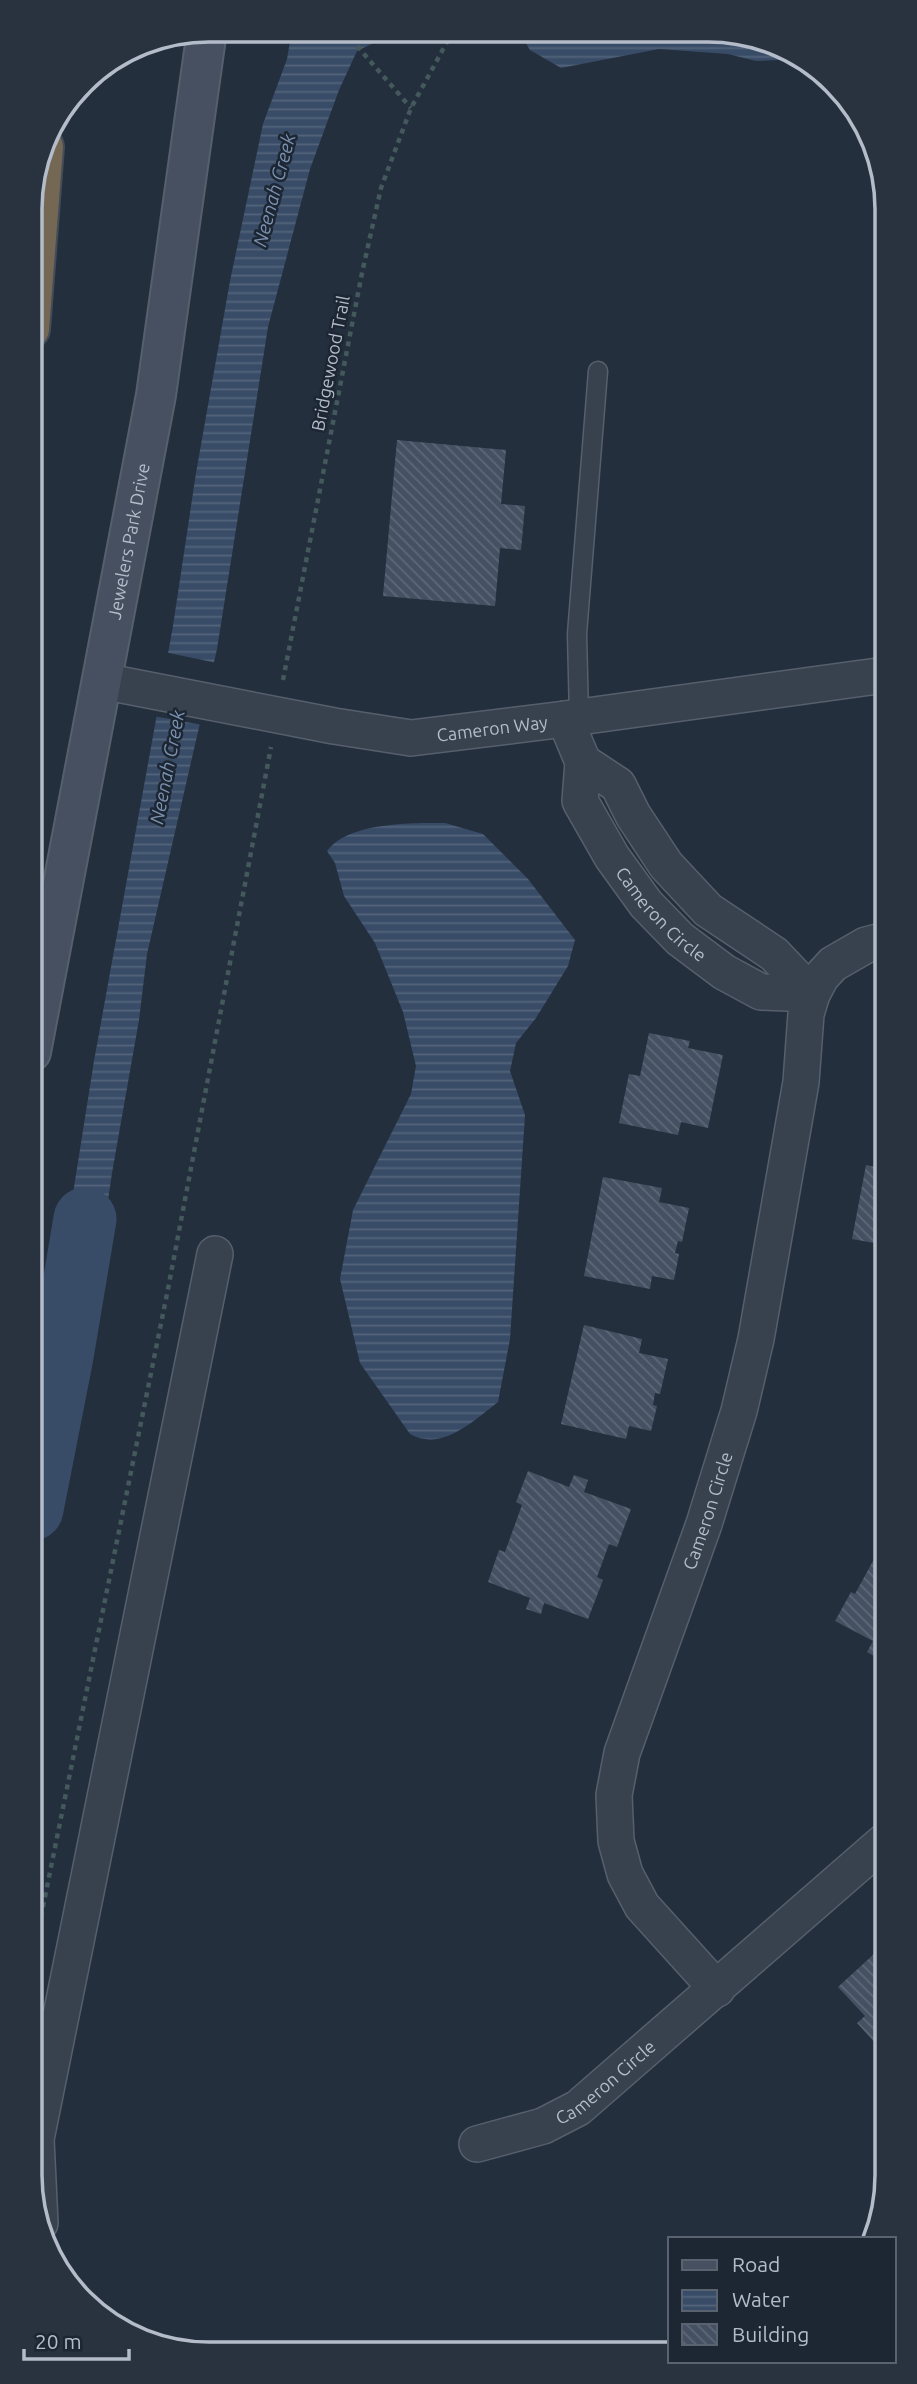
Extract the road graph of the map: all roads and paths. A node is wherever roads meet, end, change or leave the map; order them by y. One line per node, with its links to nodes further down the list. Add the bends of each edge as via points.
1 (205, 42): 7 (street, Jewelers Park Drive, via 156,395)
2 (353, 42): 4 (path)
3 (447, 42): 4 (path, Bridgewood Trail)
4 (411, 108): 8 (path, Bridgewood Trail, via 381,188 367,250)
5 (598, 371): 9 (lane)
6 (875, 676): 9 (street, Cameron Way)
7 (102, 681): 8 (street, Cameron Way); 12 (street, Jewelers Park Drive)
8 (277, 715): 9 (street, Cameron Way, via 411,738); 15 (path, Bridgewood Trail, via 169,1289)
9 (572, 718): 11 (street, Cameron Circle, via 583,762 580,801 646,904 680,939 724,972 761,992)
10 (875, 943): 11 (street, Cameron Circle, via 833,964)
11 (812, 994): 16 (street, Cameron Circle, via 798,1096 739,1411 622,1753 614,1795 616,1842 625,1874 642,1906)
12 (42, 999)
13 (215, 1254): 17 (street)
14 (875, 1850): 16 (street, Cameron Circle)
15 (42, 1912)
16 (717, 1989): 18 (street, Cameron Circle, via 578,2108 543,2126)
17 (42, 2109)
18 (477, 2144)

